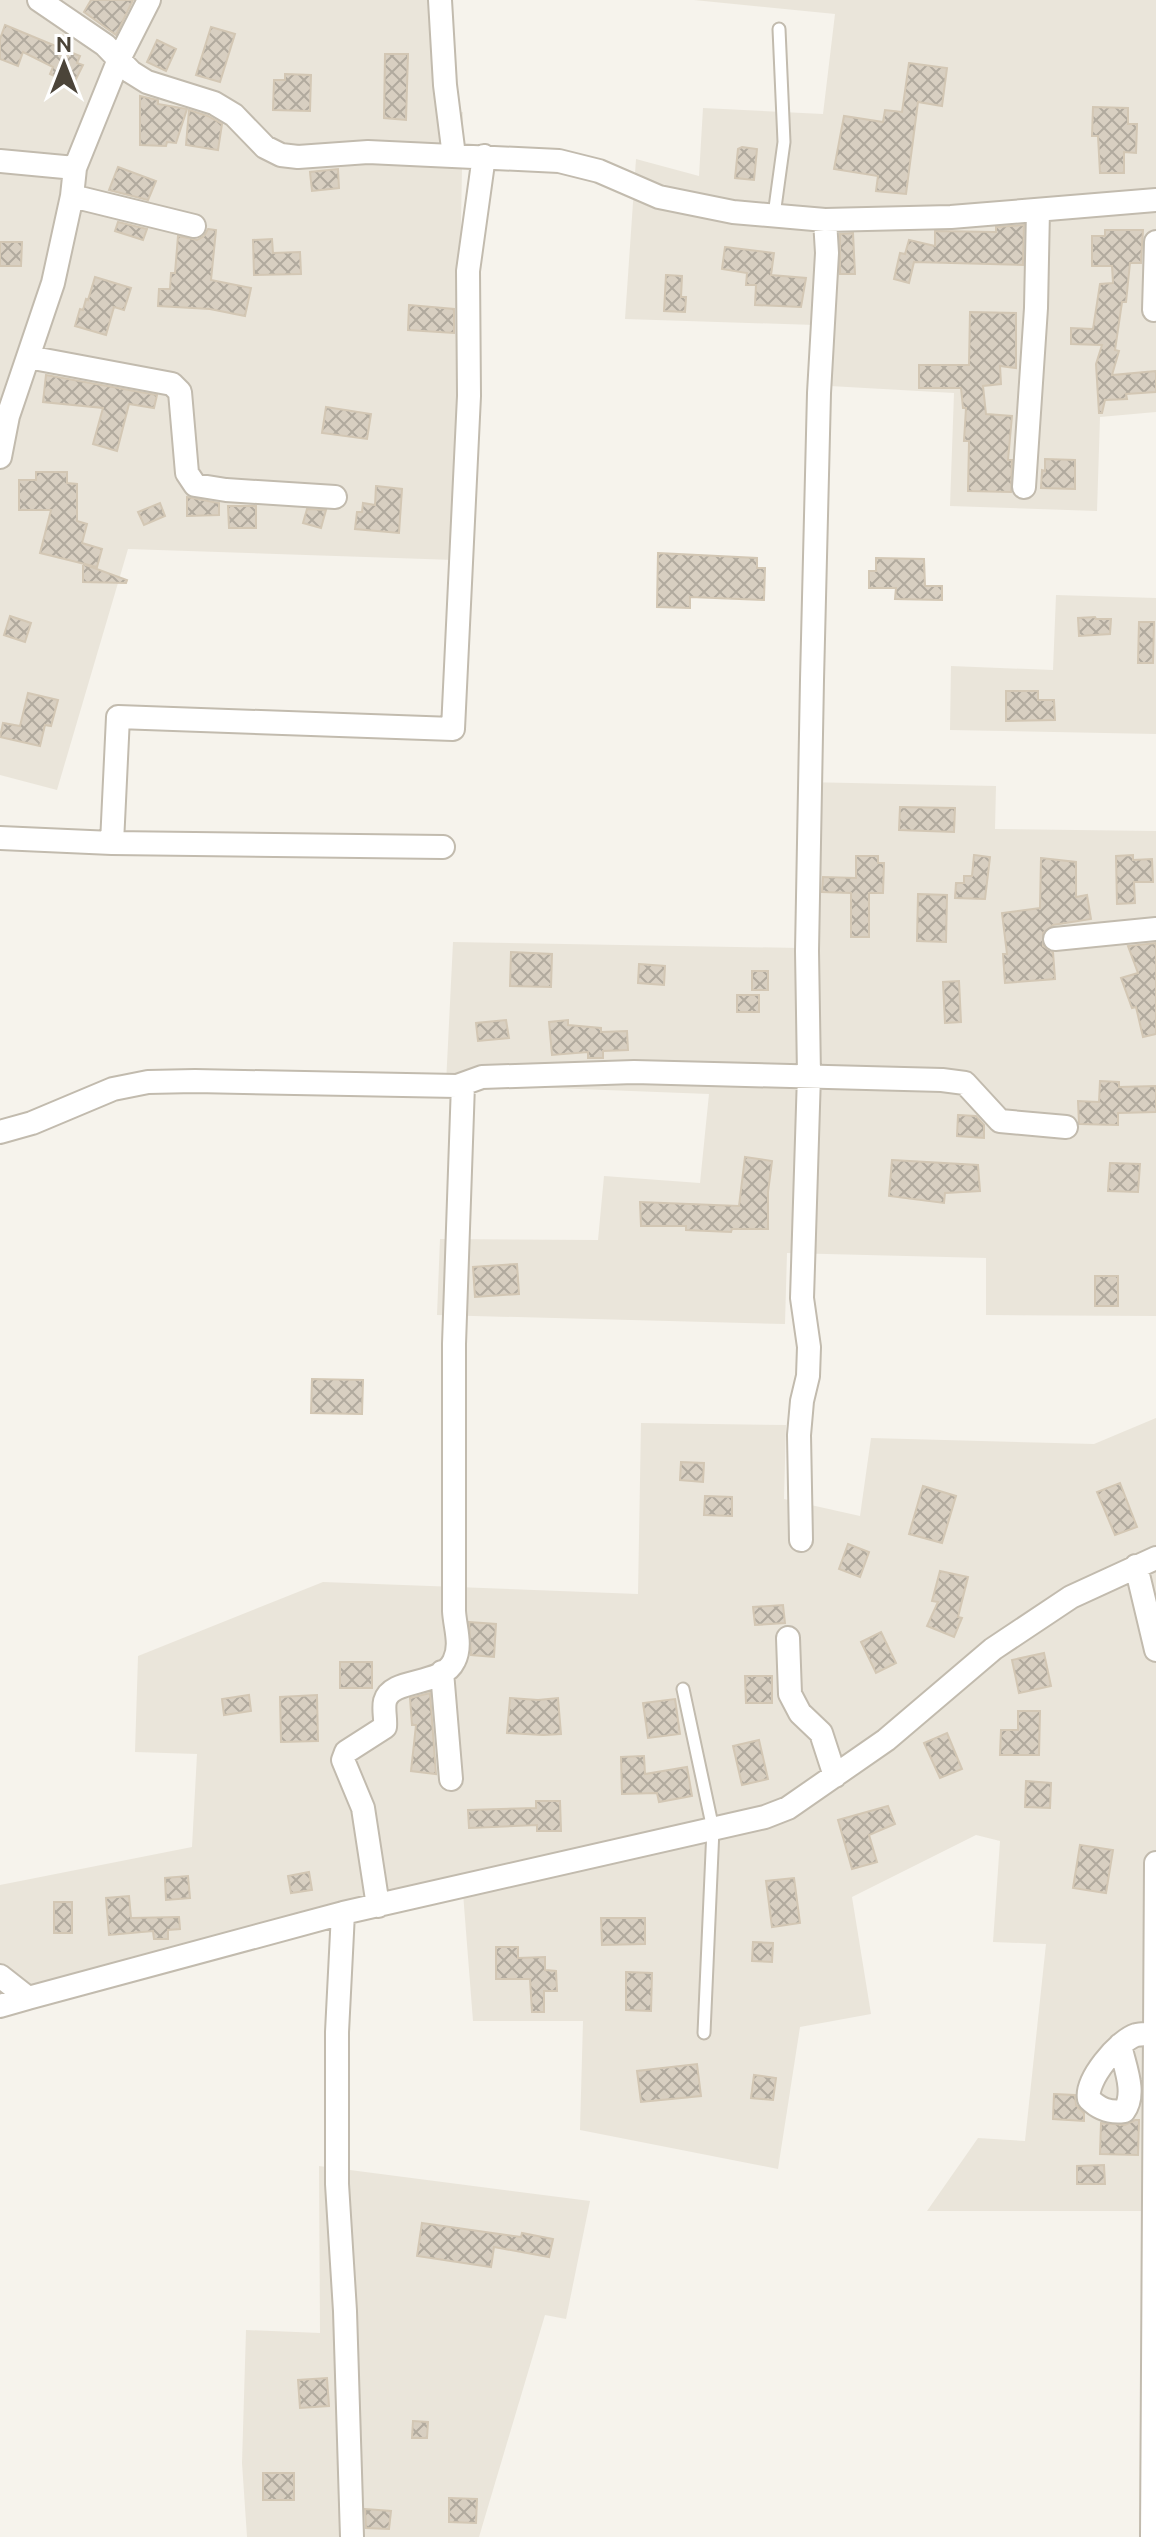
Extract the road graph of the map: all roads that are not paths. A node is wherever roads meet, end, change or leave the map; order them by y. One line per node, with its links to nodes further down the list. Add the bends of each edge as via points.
1 (39, 0): 5 (street)
2 (149, 0): 5 (street)
3 (440, 0): 6 (street)
4 (779, 29): 13 (lane, via 784,142)
5 (119, 59): 6 (street, via 147,82 214,103 281,155); 9 (street)
6 (454, 156): 7 (street)
7 (484, 156): 13 (street, via 559,161 599,171 659,197); 23 (street, via 468,271 469,396 453,729 118,717)
8 (0, 161): 9 (street)
9 (75, 168): 10 (street)
10 (72, 196): 15 (street); 18 (street, via 53,283)
11 (1156, 200): 12 (street)
12 (1038, 210): 14 (street); 20 (street)
13 (774, 215): 14 (street)
14 (825, 220): 27 (street, via 812,680)
15 (194, 226)
16 (1156, 242): 17 (street)
17 (1154, 310)
18 (28, 357): 19 (street); 21 (street, via 172,384 180,392 187,473 195,485)
19 (0, 457)
20 (1024, 487)
21 (335, 497)
22 (0, 838): 23 (street)
23 (112, 843): 24 (street)
24 (443, 847)
25 (1156, 929): 26 (street)
26 (1055, 939)
27 (809, 1075): 28 (street, via 619,1072 478,1077); 29 (street, via 965,1083 1000,1121); 31 (street, via 802,1298 809,1347 799,1435)
28 (463, 1084): 30 (street, via 148,1082 113,1089); 35 (street, via 454,1344 458,1641 454,1661)
29 (1066, 1127)
30 (0, 1132)
31 (801, 1540)
32 (1146, 1562): 34 (street); 37 (street, via 1071,1597 993,1649)
33 (788, 1638): 37 (street, via 790,1694 821,1733)
34 (1156, 1650)
35 (442, 1672): 38 (street); 41 (street, via 391,1693 384,1705 385,1727 346,1752 343,1760 363,1808)
36 (683, 1689): 39 (lane)
37 (835, 1776): 39 (street, via 788,1808)
38 (451, 1779)
39 (713, 1829): 41 (street); 46 (lane)
40 (1156, 1863): 47 (street)
41 (378, 1906): 42 (street)
42 (343, 1913): 44 (street); 49 (street, via 337,2184)
43 (0, 1976): 44 (street)
44 (28, 1998): 45 (street)
45 (0, 2006)
46 (704, 2033)
47 (1155, 2033): 48 (street); 50 (street)
48 (1120, 2045)
49 (352, 2537)
50 (1152, 2537)

